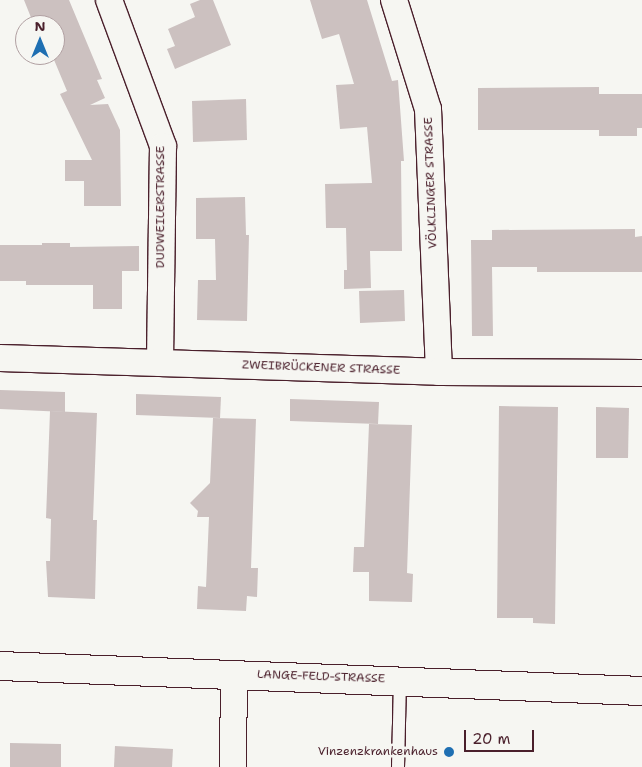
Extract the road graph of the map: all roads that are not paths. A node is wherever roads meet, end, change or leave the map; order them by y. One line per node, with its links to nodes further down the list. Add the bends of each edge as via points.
1 (109, 0): 4 (street, DUDWEILERSTRASSE, via 163,146)
2 (394, 0): 5 (street, VÖLKLINGER STRASSE, via 428,109)
3 (0, 358): 4 (street, ZWEIBRÜCKENER STRASSE)
4 (160, 363): 5 (street, ZWEIBRÜCKENER STRASSE)
5 (439, 372): 6 (street, ZWEIBRÜCKENER STRASSE)
6 (642, 374)
7 (0, 666): 8 (street, LANGE-FELD-STRASSE)
8 (234, 674): 9 (street, LANGE-FELD-STRASSE); 11 (street)
9 (400, 680): 10 (street, LANGE-FELD-STRASSE); 12 (lane)
10 (642, 691)
11 (233, 767)
12 (398, 767)

